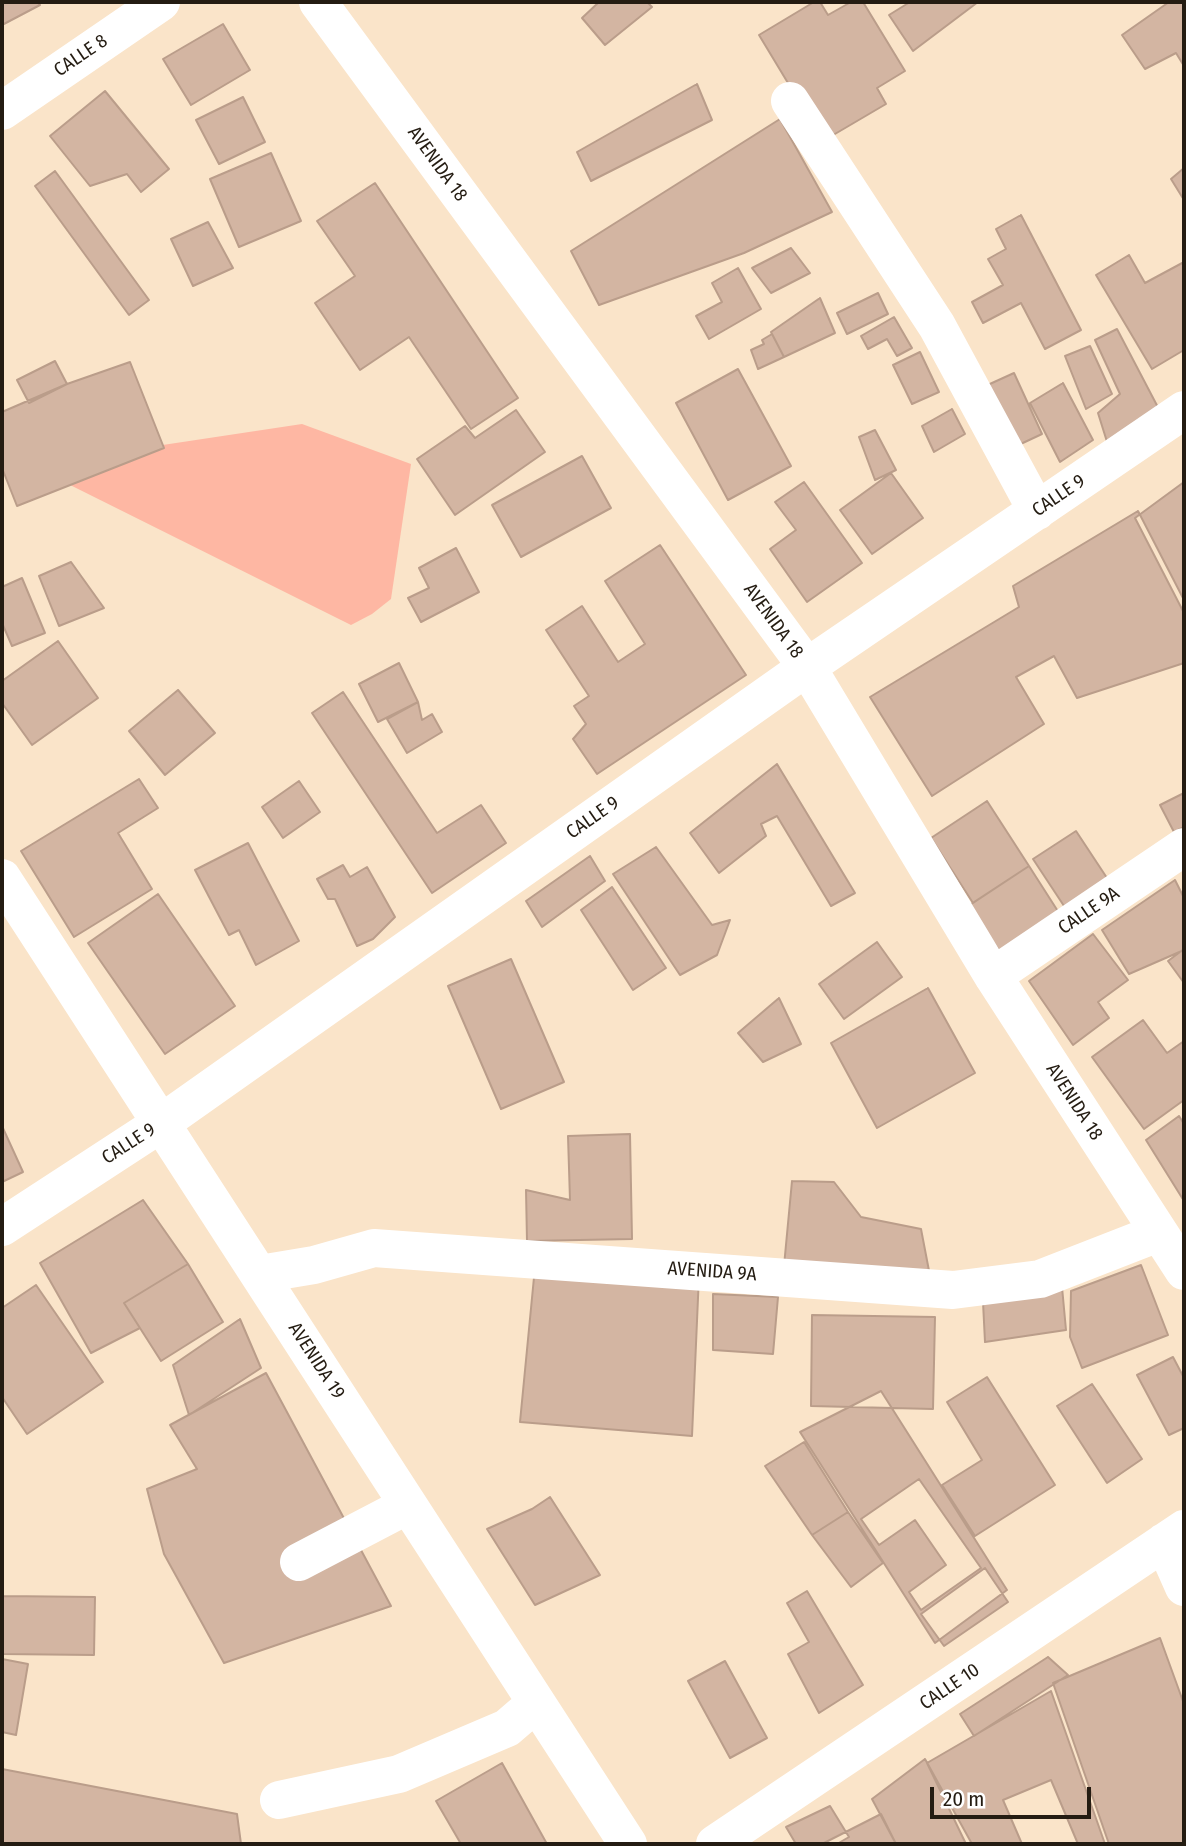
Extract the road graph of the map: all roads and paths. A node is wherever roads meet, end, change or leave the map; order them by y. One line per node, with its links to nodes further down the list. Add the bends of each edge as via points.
1 (161, 2): 4 (street, CALLE 8)
2 (317, 2): 7 (street, AVENIDA 18)
3 (790, 101): 6 (street, via 937,326)
4 (2, 111)
5 (1184, 410): 6 (street, CALLE 9)
6 (1037, 511): 7 (street, CALLE 9)
7 (807, 667): 10 (street, AVENIDA 18); 11 (street, CALLE 9)
8 (1184, 847): 10 (street, CALLE 9A)
9 (2, 878): 11 (street, AVENIDA 19)
10 (993, 976): 13 (street, AVENIDA 18)
11 (160, 1124): 12 (street, CALLE 9); 15 (street, AVENIDA 19)
12 (2, 1227)
13 (1157, 1233): 14 (street, AVENIDA 18); 15 (street, AVENIDA 9A, via 1040,1279 953,1290 374,1248 314,1265)
14 (1184, 1271)
15 (260, 1273): 16 (street, AVENIDA 19)
16 (408, 1505): 18 (street); 20 (street, AVENIDA 19)
17 (1174, 1536): 19 (street); 23 (street, CALLE 10)
18 (299, 1562)
19 (1184, 1587)
20 (536, 1703): 21 (street, via 507,1728 399,1773); 22 (street, AVENIDA 19)
21 (279, 1800)
22 (628, 1844)
23 (715, 1844)

